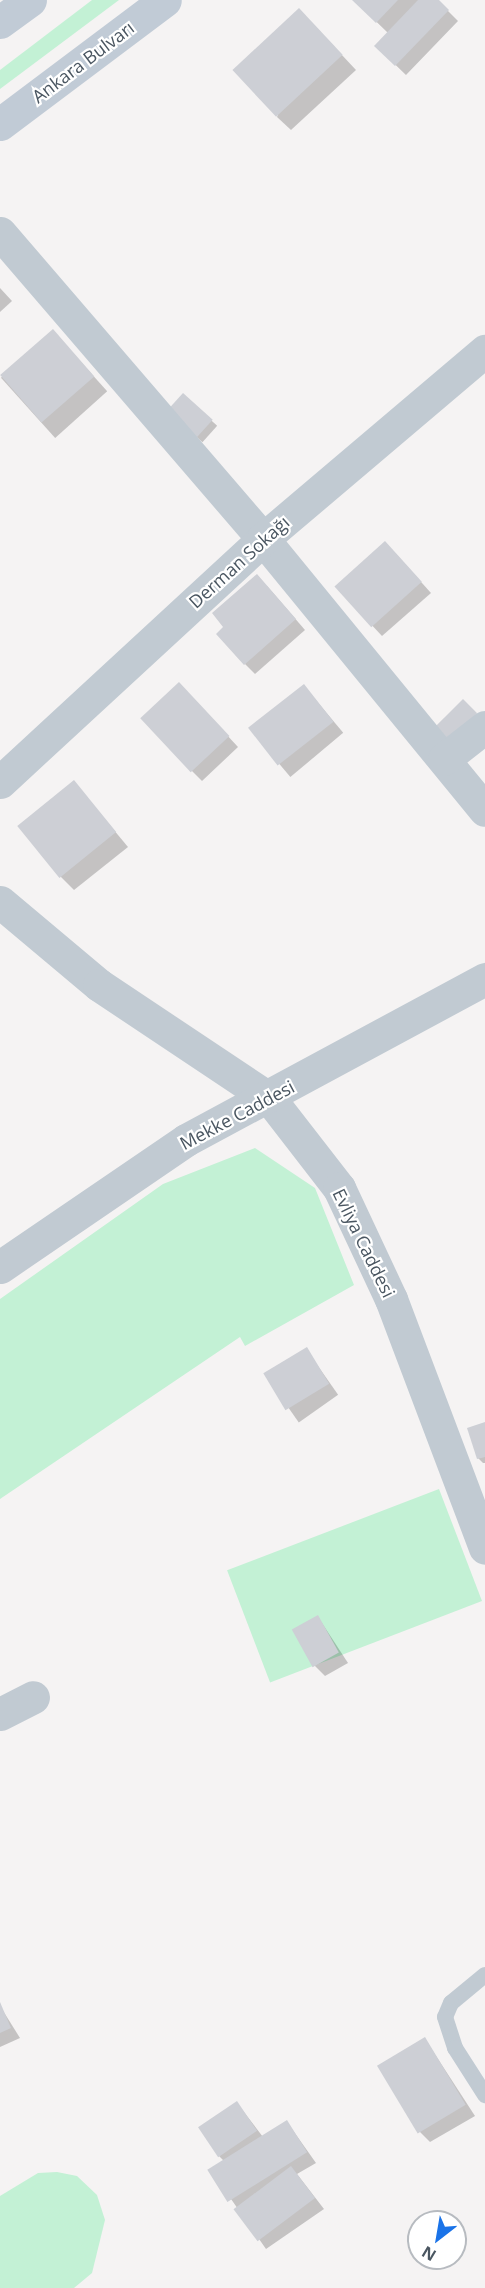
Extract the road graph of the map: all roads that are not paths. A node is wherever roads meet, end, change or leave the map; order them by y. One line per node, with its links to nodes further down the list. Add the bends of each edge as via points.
1 (165, 0): 2 (main road, Ankara Bulvarı)
2 (0, 124)
3 (0, 233): 5 (street)
4 (485, 351): 5 (street, Derman Sokağı)
5 (263, 539): 7 (street); 8 (street, Derman Sokağı)
6 (485, 728): 7 (street)
7 (444, 759): 9 (street)
8 (0, 782)
9 (485, 810)
10 (0, 902): 12 (street, Evliya Caddesi, via 99,985)
11 (485, 979): 12 (street, Mekke Caddesi)
12 (270, 1099): 13 (street, Mekke Caddesi, via 186,1140); 14 (street, Evliya Caddesi, via 339,1188 391,1299)
13 (0, 1268)
14 (485, 1548)
15 (33, 1697): 16 (street)
16 (0, 1714)
17 (485, 1975): 18 (lane, via 451,2003 445,2017 455,2048)
18 (485, 2095)

